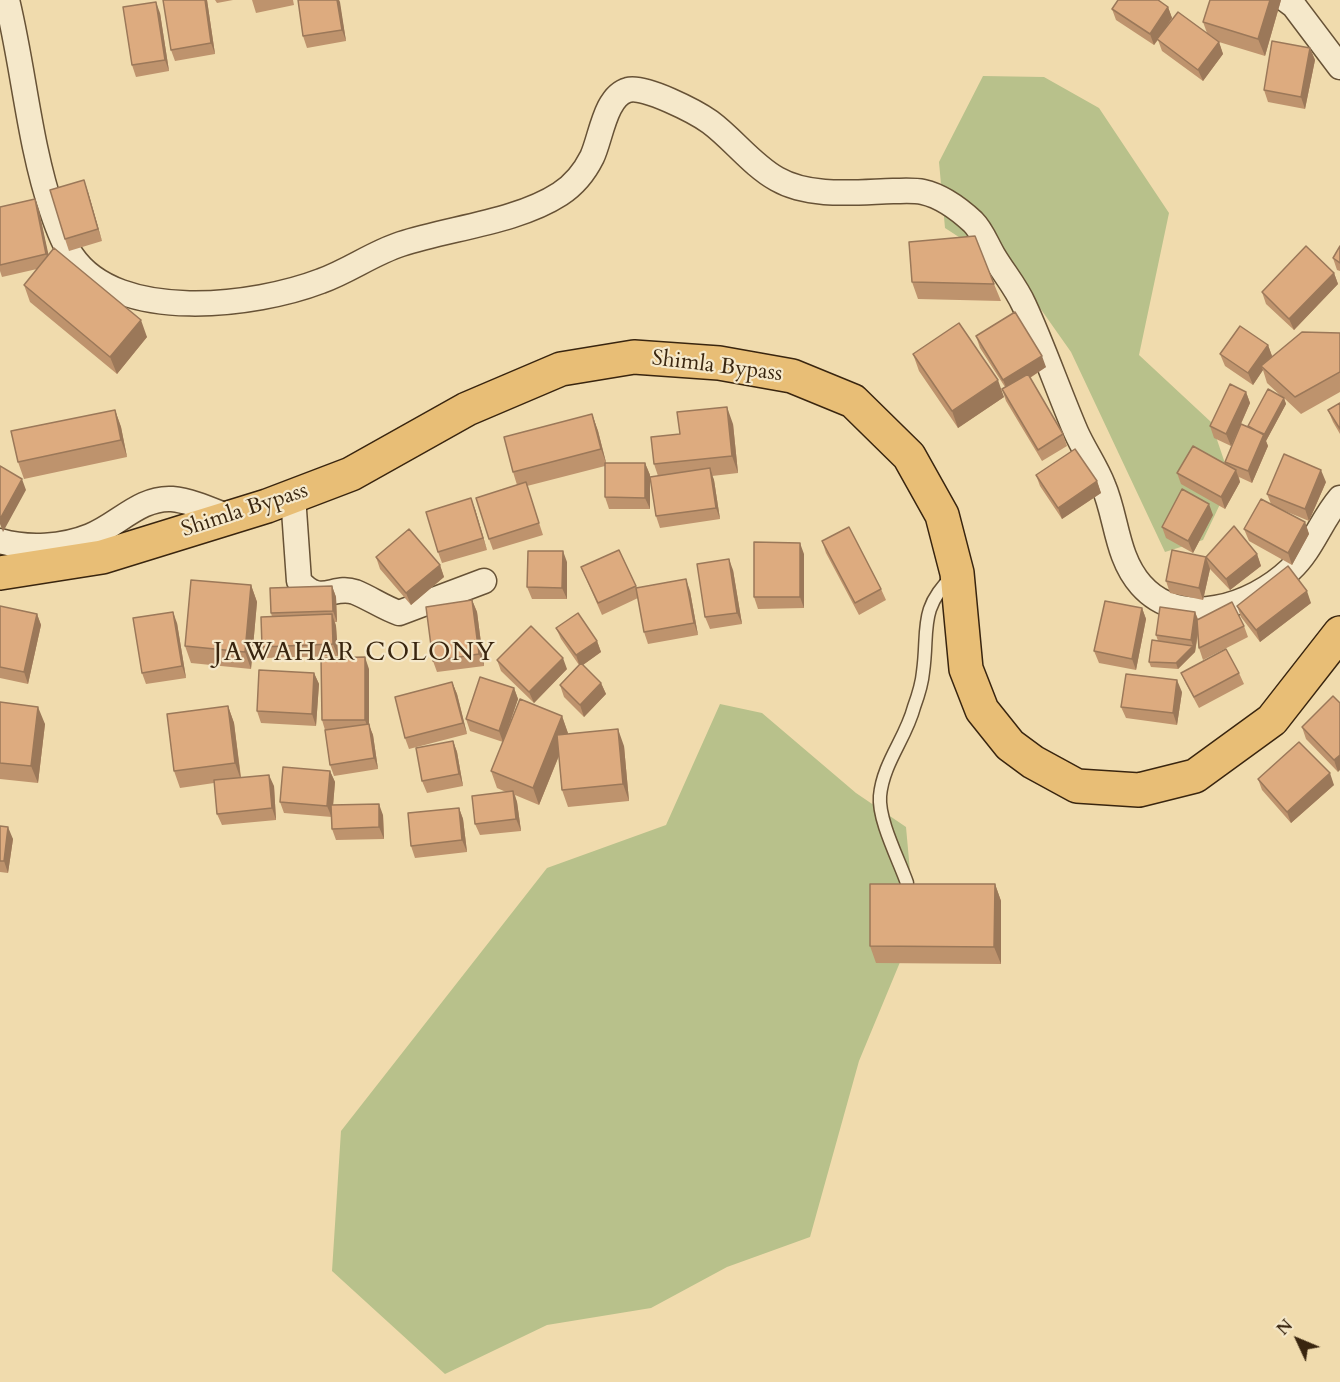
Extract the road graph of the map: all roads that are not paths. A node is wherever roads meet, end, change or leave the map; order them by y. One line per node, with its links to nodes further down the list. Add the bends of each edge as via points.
1 (8, 0): 5 (street, via 41,178 59,231 73,259 101,283 140,299 172,303 280,294 324,280 403,243 456,231 548,200 577,180 617,97 628,90 639,90 697,112 777,179 812,191 921,191 953,205 978,227 1022,300 1077,436 1104,486 1123,554 1139,584 1160,602 1188,611 1220,609 1258,592 1289,572)
2 (1286, 0): 3 (street)
3 (1340, 67)
4 (293, 496): 6 (highway, Shimla Bypass); 9 (highway, Shimla Bypass, via 351,474 467,409 561,369 634,357 719,363 792,376 854,401 909,456 942,515); 10 (street, via 299,581 307,591 352,591 399,613)
5 (1340, 498)
6 (229, 517): 7 (street, via 172,499 146,503 90,536 48,546 15,546); 8 (highway, Shimla Bypass, via 102,557)
7 (0, 541)
8 (0, 573)
9 (957, 573): 11 (highway, Shimla Bypass, via 966,669 982,710 1010,745 1077,786 1139,790 1195,776 1272,720); 12 (lane, via 932,600 914,710 884,773 880,799)
10 (484, 581)
11 (1340, 633)
12 (907, 883)

